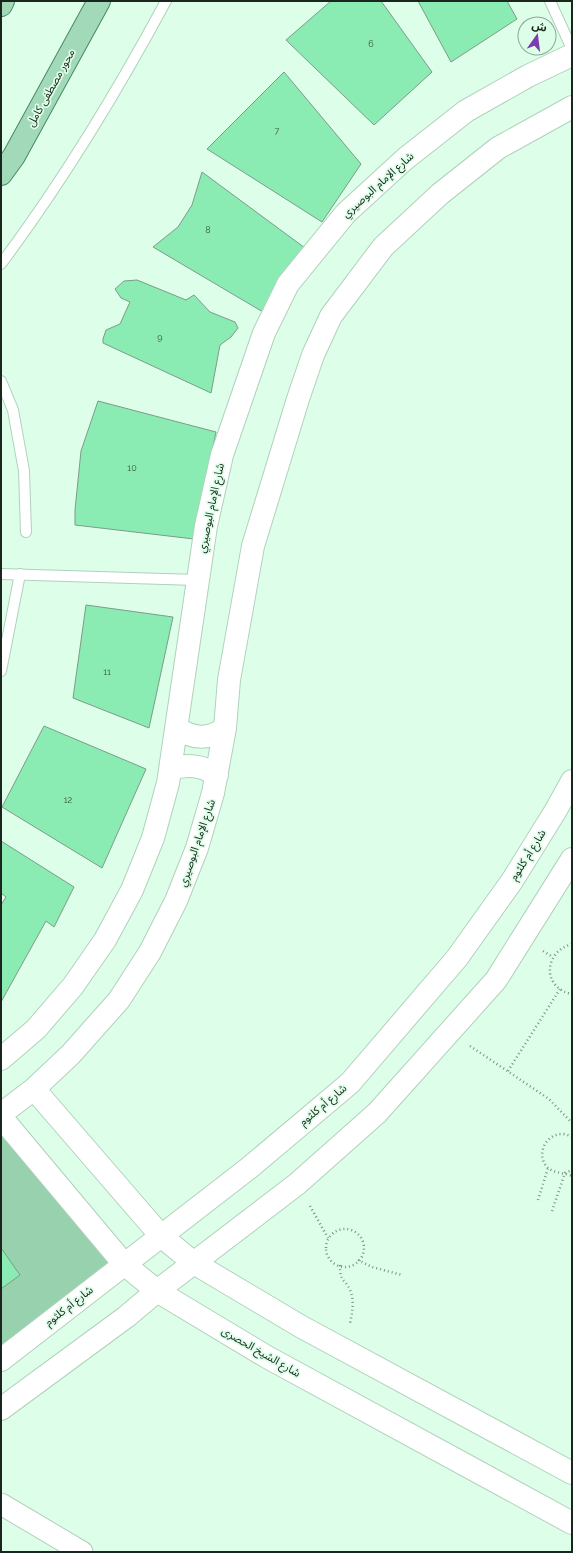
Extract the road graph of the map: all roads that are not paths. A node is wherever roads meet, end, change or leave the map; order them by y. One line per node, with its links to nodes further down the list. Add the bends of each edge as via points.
1 (3, 1): 5 (main road)
2 (99, 1): 9 (main road, محور مصطفى كامل, via 14,156)
3 (166, 1): 10 (lane, via 96,124)
4 (550, 1): 6 (lane)
5 (1, 5)
6 (572, 49)
7 (572, 55): 15 (street, شارع الإمام البوصيري, via 466,111 405,159 346,213 288,284 264,333 222,455)
8 (572, 107): 18 (street, شارع الإمام البوصيري, via 498,148 440,194 383,247 331,316 313,355 298,399 253,546 229,680)
9 (1, 174)
10 (1, 264)
11 (1, 381): 12 (lane, via 12,410 24,471)
12 (26, 532)
13 (1, 574): 14 (lane)
14 (20, 574): 15 (lane); 16 (lane)
15 (197, 580): 17 (street, شارع الإمام البوصيري)
16 (1, 671)
17 (177, 728): 18 (street, via 192,736 201,737 210,736); 19 (street, شارع الإمام البوصيري)
18 (225, 728): 20 (street, شارع الإمام البوصيري)
19 (170, 769): 20 (street, via 189,765 199,766); 23 (street, شارع الإمام البوصيري, via 153,838 132,890 105,940 73,986 36,1028)
20 (217, 775): 24 (street, شارع الإمام البوصيري, via 197,848 176,901 150,952 119,1000)
21 (572, 781): 27 (street, شارع أم كلثوم, via 512,881 456,958 350,1083 249,1168)
22 (572, 859): 28 (street, via 496,980 377,1113 297,1184)
23 (1, 1059)
24 (34, 1089): 25 (street, شارع الإمام البوصيري); 27 (street)
25 (1, 1114)
26 (1, 1118): 29 (street, شارع الشيخ الحصرى)
27 (161, 1236): 28 (street); 29 (street, شارع أم كلثوم)
28 (194, 1263): 30 (street); 33 (street, via 300,1326)
29 (124, 1264): 30 (street, شارع الشيخ الحصرى); 31 (street, شارع أم كلثوم)
30 (157, 1290): 32 (street, via 126,1317); 35 (street, شارع الشيخ الحصرى, via 267,1357)
31 (1, 1360)
32 (1, 1409)
33 (572, 1473)
34 (1, 1504): 36 (street)
35 (572, 1523)
36 (82, 1552)

